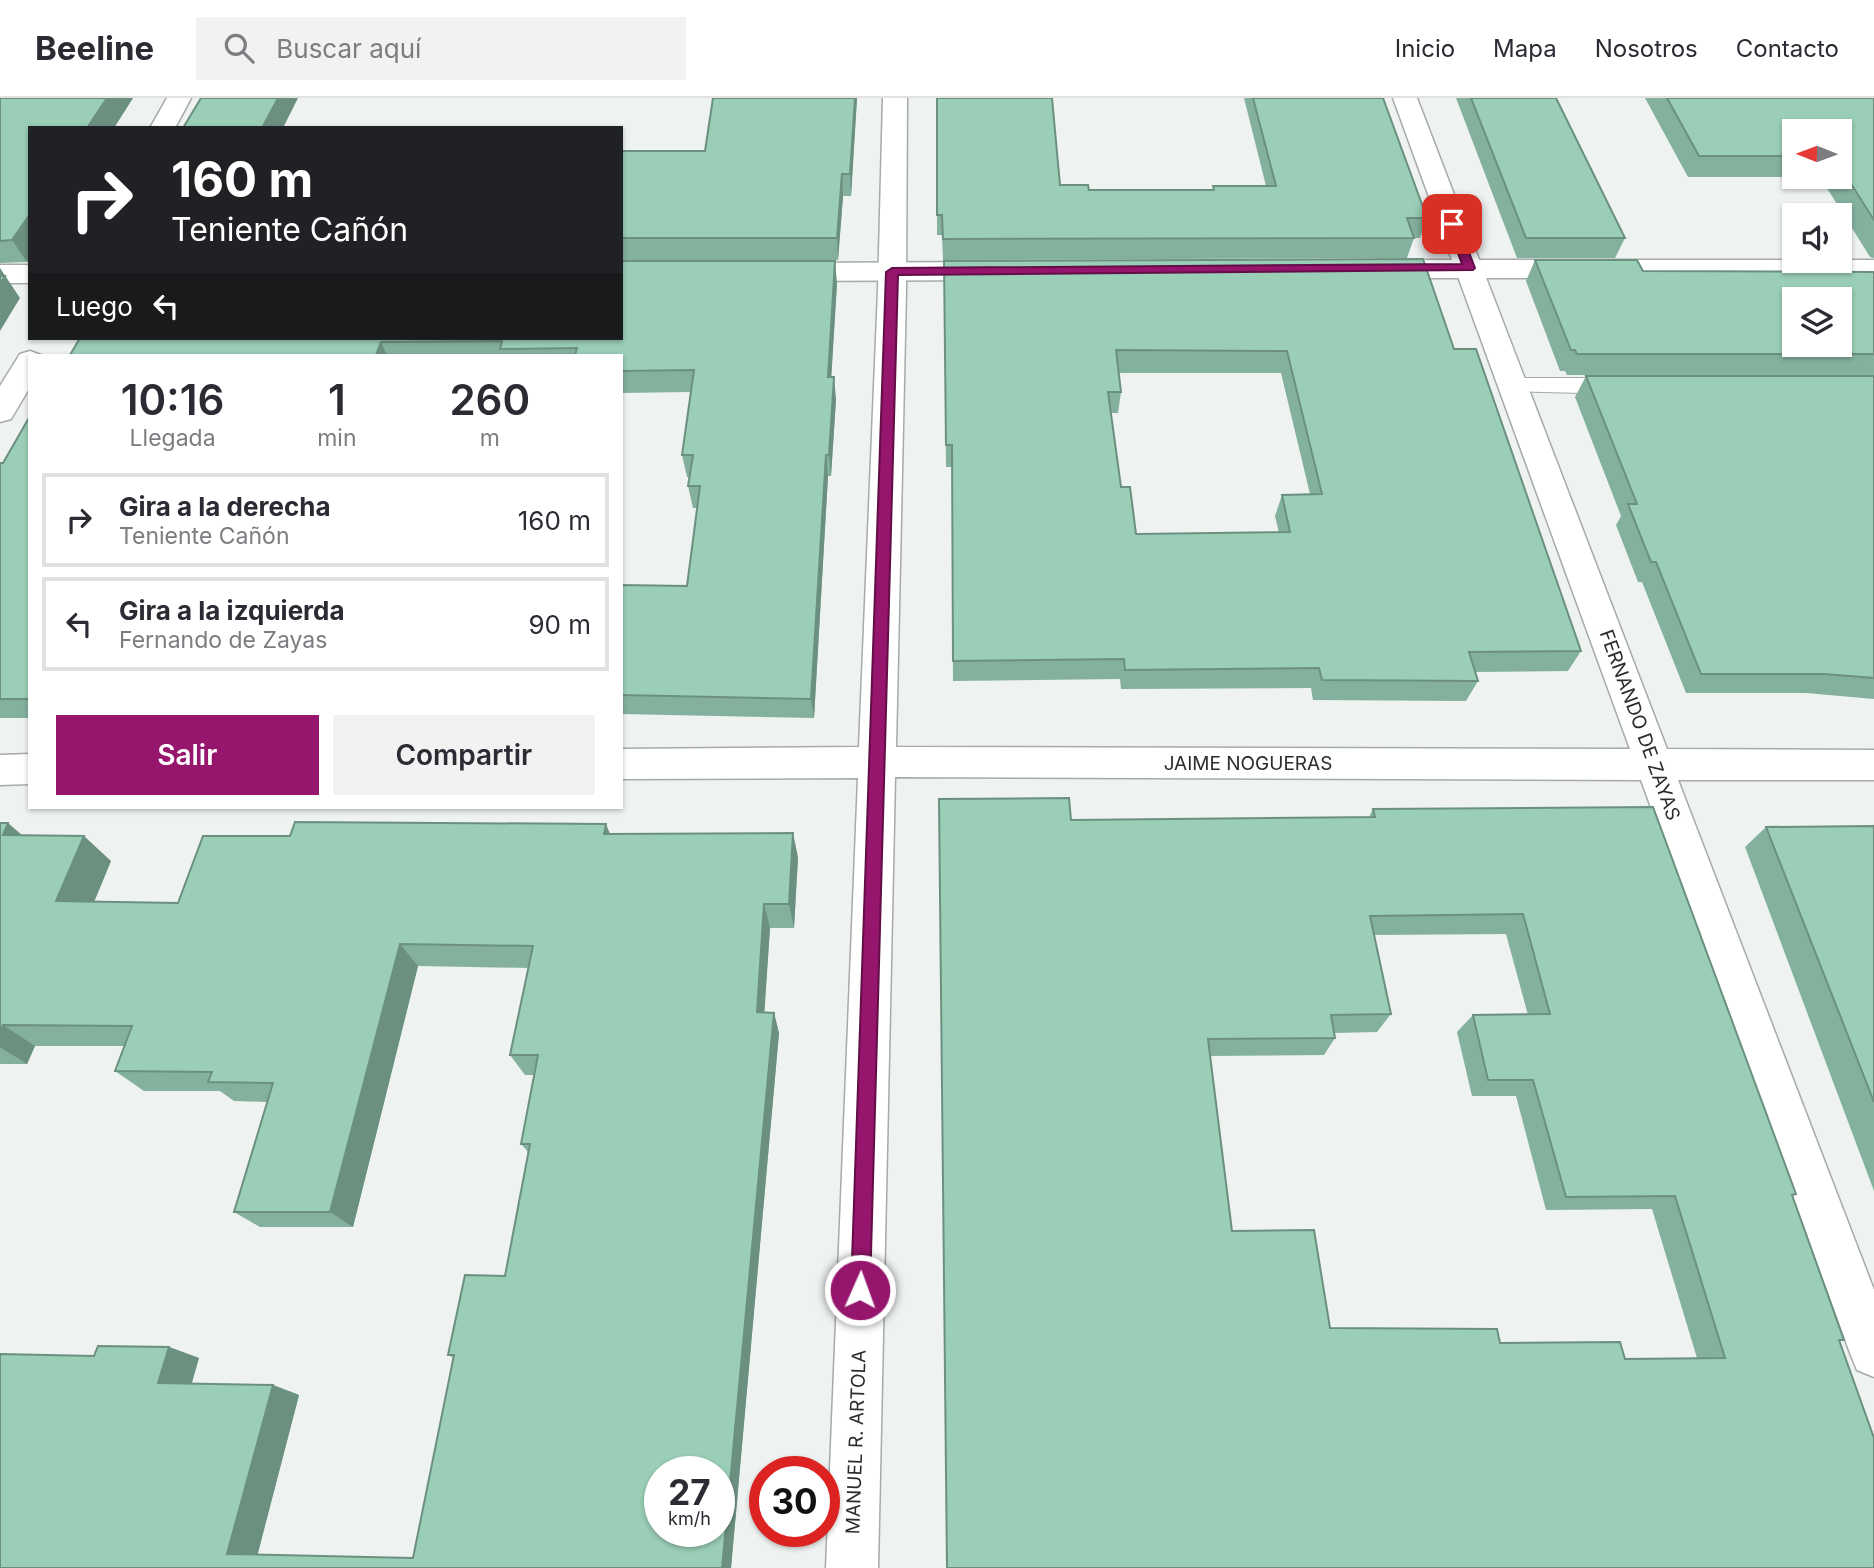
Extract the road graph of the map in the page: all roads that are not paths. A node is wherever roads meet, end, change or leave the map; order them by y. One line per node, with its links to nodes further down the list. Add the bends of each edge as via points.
1 (179, 98): 4 (street)
2 (895, 98): 10 (street, MANUEL R. ARTOLA)
3 (1405, 98): 5 (street, FERNANDO DE ZAYAS)
4 (163, 126)
5 (1469, 268): 6 (street); 7 (street); 14 (street, FERNANDO DE ZAYAS)
6 (1356, 269)
7 (1874, 269)
8 (1021, 271): 10 (street)
9 (754, 272): 10 (street)
10 (892, 272): 17 (street, MANUEL R. ARTOLA)
11 (0, 274): 12 (street)
12 (28, 274)
13 (28, 364): 16 (street)
14 (1513, 386): 15 (lane); 18 (street, FERNANDO DE ZAYAS)
15 (1640, 386)
16 (0, 412)
17 (877, 762): 18 (street, JAIME NOGUERAS); 19 (street, JAIME NOGUERAS); 24 (street, MANUEL R. ARTOLA)
18 (1653, 763): 20 (street, JAIME NOGUERAS); 23 (street, FERNANDO DE ZAYAS)
19 (623, 764)
20 (1874, 765)
21 (28, 769): 22 (street)
22 (0, 770)
23 (1874, 1353)
24 (852, 1568)

